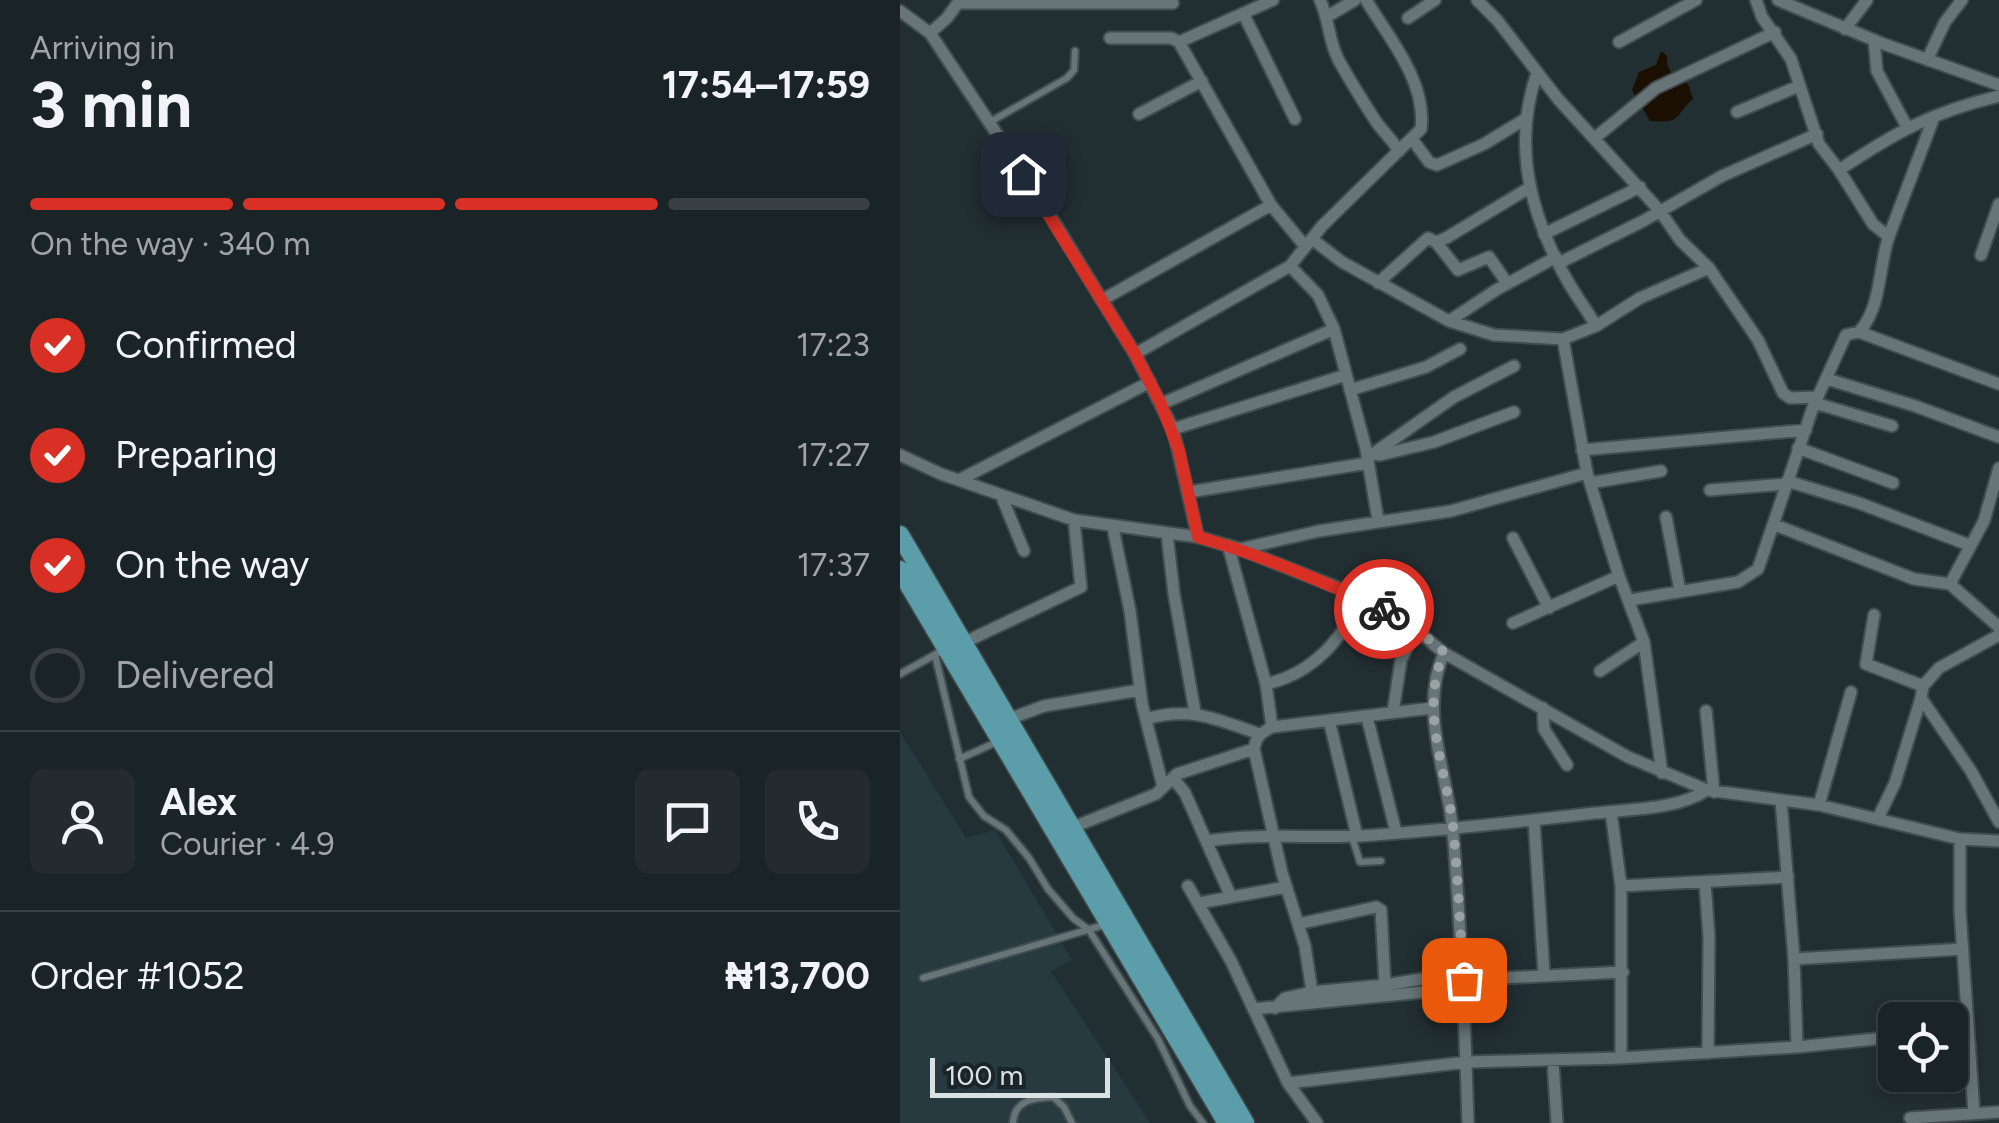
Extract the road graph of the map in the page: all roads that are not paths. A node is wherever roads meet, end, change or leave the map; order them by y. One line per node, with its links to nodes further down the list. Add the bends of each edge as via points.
1 (1273, 0): 17 (street)
2 (1320, 0): 18 (street)
3 (1355, 0): 18 (street)
4 (1366, 0): 43 (street, via 1412,78 1423,114)
5 (1435, 0): 19 (street)
6 (1477, 0): 29 (street)
7 (1696, 0): 26 (street)
8 (1756, 0): 21 (street)
9 (1778, 0): 20 (street)
10 (1867, 0): 20 (street)
11 (1962, 0): 28 (street)
12 (959, 1): 13 (street); 22 (street)
13 (1065, 1): 14 (street)
14 (1129, 2): 15 (street)
15 (1173, 3)
16 (900, 12): 22 (street)
17 (1244, 15): 25 (street); 38 (street)
18 (1328, 16): 44 (street, via 1340,62)
19 (1408, 18)
20 (1844, 29): 24 (street)
21 (1775, 32): 32 (street); 42 (street, via 1656,88)
22 (930, 33): 39 (street)
23 (1110, 38): 25 (street)
24 (1874, 40): 28 (street); 40 (street, via 1877,72)
25 (1179, 42): 30 (street)
26 (1620, 42)
27 (1076, 51): 39 (lane, via 1067,78)
28 (1926, 60): 31 (street)
29 (1537, 72): 37 (street); 42 (street)
30 (1202, 81): 35 (street); 49 (street)
31 (1999, 84)
32 (1799, 86): 34 (street); 41 (street)
33 (1999, 96): 36 (street)
34 (1736, 112)
35 (1139, 114)
36 (1934, 116): 40 (street); 52 (street)
37 (1527, 118): 43 (street, via 1437,165); 46 (street)
38 (1294, 119)
39 (990, 122): 61 (street)
40 (1907, 127): 45 (street)
41 (1817, 134): 45 (street); 50 (street)
42 (1596, 138): 47 (street)
43 (1412, 139): 44 (street)
44 (1399, 151): 54 (street)
45 (1840, 170): 52 (street, via 1872,224)
46 (1529, 188): 51 (street); 53 (street)
47 (1640, 188): 50 (street); 51 (street)
48 (1999, 204): 55 (street)
49 (1271, 206): 54 (street); 61 (street)
50 (1660, 211): 56 (street); 58 (street)
51 (1544, 234): 56 (street)
52 (1889, 237): 65 (street, via 1873,311)
53 (1436, 242): 59 (street, via 1420,243); 60 (street, via 1458,270 1489,257)
54 (1308, 243): 57 (street); 59 (street)
55 (1981, 255)
56 (1557, 260): 60 (street); 63 (street)
57 (1290, 266): 64 (street, via 1318,295); 68 (street)
58 (1709, 268): 63 (street); 75 (street, via 1758,340 1783,393)
59 (1378, 283): 62 (street)
60 (1507, 283): 62 (street)
61 (1102, 300): 68 (street)
62 (1450, 321): 66 (street, via 1479,332)
63 (1596, 326): 66 (street)
64 (1334, 329): 70 (street); 76 (street)
65 (1858, 332): 71 (street, via 1846,335); 73 (street)
66 (1563, 339): 83 (street)
67 (1460, 349): 74 (street)
68 (1135, 354): 72 (street)
69 (1514, 366): 85 (street, via 1454,397)
70 (1346, 375): 74 (street); 79 (street)
71 (1827, 379): 75 (street); 81 (street)
72 (1150, 382): 76 (street); 89 (street)
73 (1999, 384)
74 (1350, 390): 85 (street)
75 (1816, 400): 78 (street); 80 (street)
76 (1161, 404): 79 (street)
77 (1514, 412): 85 (street)
78 (1892, 426)
79 (1172, 429): 93 (street)
80 (1806, 430): 82 (street); 83 (street)
81 (1999, 437)
82 (1798, 448): 90 (street); 91 (street)
83 (1582, 450): 88 (street)
84 (900, 455): 89 (street)
85 (1369, 458): 93 (street); 97 (street)
86 (1999, 468): 104 (street, via 1984,521)
87 (1661, 472): 88 (street)
88 (1589, 478): 97 (street, via 1451,511); 108 (street)
89 (959, 480): 94 (street)
90 (1787, 482): 92 (street); 98 (street); 104 (street)
91 (1892, 483)
92 (1710, 490)
93 (1190, 492): 102 (street)
94 (1000, 496): 96 (street); 106 (street)
95 (1666, 517): 110 (street)
96 (1074, 520): 99 (street); 120 (street, via 1080,588)
97 (1378, 520): 105 (street)
98 (1775, 525): 109 (street, via 1914,579); 110 (street, via 1765,558 1748,578)
99 (1113, 528): 100 (street); 125 (street)
100 (1167, 534): 102 (street); 130 (street)
101 (900, 535): 120 (main road)
102 (1198, 537): 105 (street)
103 (1513, 538): 113 (street)
104 (1968, 545): 109 (street)
105 (1234, 547): 111 (street); 124 (street)
106 (1024, 550)
107 (900, 570): 120 (main road)
108 (1619, 576): 112 (street); 113 (street)
109 (1950, 584): 116 (street)
110 (1680, 591): 112 (street)
111 (1364, 598): 117 (street); 124 (street, via 1319,660)
112 (1630, 600): 119 (street)
113 (1549, 608): 115 (street)
114 (1874, 615): 127 (street, via 1866,664)
115 (1513, 623)
116 (1999, 628)
117 (1416, 629): 121 (street); 131 (street, via 1401,660)
118 (1999, 635): 127 (street, via 1939,668)
119 (1644, 642): 122 (street); 143 (street)
120 (948, 649): 123 (lane); 134 (main road); 139 (main road); 141 (lane)
121 (1444, 652): 128 (street); 129 (street)
122 (1600, 670)
123 (900, 674)
124 (1266, 684): 137 (street)
125 (1140, 690): 134 (street); 135 (street)
126 (1851, 692): 147 (street)
127 (1922, 692): 149 (street); 150 (street)
128 (1432, 708): 131 (street); 153 (street)
129 (1543, 708): 142 (street, via 1544,729); 143 (street)
130 (1194, 712): 135 (street); 138 (street)
131 (1394, 712): 133 (street)
132 (1706, 712): 145 (street)
133 (1367, 717): 136 (street); 154 (street)
134 (1008, 719): 152 (main road)
135 (1146, 720): 144 (street)
136 (1329, 720): 137 (street); 155 (street)
137 (1272, 727): 138 (street)
138 (1259, 734): 140 (street)
139 (1003, 740): 141 (lane); 168 (main road)
140 (1254, 749): 144 (street); 156 (street)
141 (959, 759): 170 (lane, via 968,797 1006,830 1048,889)
142 (1568, 765)
143 (1662, 773): 145 (street)
144 (1168, 782): 152 (street, via 1145,799); 159 (street, via 1185,793)
145 (1710, 791): 146 (street); 148 (street)
146 (1781, 800): 147 (street); 161 (street)
147 (1819, 805): 150 (street)
148 (1610, 812): 151 (street); 164 (street)
149 (1998, 815)
150 (1878, 818): 157 (street)
151 (1534, 820): 153 (street); 174 (street)
152 (1071, 828): 198 (main road)
153 (1453, 828): 154 (street); 177 (street)
154 (1396, 832): 155 (street)
155 (1354, 836): 156 (street); 160 (lane, via 1360,862)
156 (1275, 837): 159 (street); 165 (street)
157 (1960, 839): 158 (street); 171 (street)
158 (1999, 840)
159 (1207, 841): 166 (street)
160 (1381, 860)
161 (1788, 876): 162 (street); 172 (street)
162 (1705, 883): 164 (street); 186 (street)
163 (1188, 886): 167 (street)
164 (1621, 886): 173 (street)
165 (1286, 887): 166 (street); 169 (street)
166 (1231, 897): 167 (street)
167 (1199, 903): 182 (street)
168 (1110, 923): 170 (lane); 197 (main road)
169 (1298, 924): 178 (street, via 1376,906); 179 (street)
170 (1089, 930): 176 (lane); 196 (lane)
171 (1963, 949): 172 (street); 180 (street)
172 (1794, 960): 185 (street)
173 (1623, 972): 174 (street); 187 (street)
174 (1544, 974): 177 (street)
175 (1446, 975): 178 (street)
176 (924, 978)
177 (1464, 984): 181 (street); 188 (street)
178 (1385, 985): 179 (street)
179 (1312, 992): 181 (street, via 1285,998)
180 (1966, 1002)
181 (1275, 1008): 182 (street)
182 (1253, 1009): 190 (street)
183 (1968, 1028): 192 (street)
184 (1878, 1039): 185 (street)
185 (1798, 1047): 186 (street)
186 (1708, 1053): 187 (street)
187 (1621, 1058): 189 (street)
188 (1467, 1062): 189 (street); 190 (street); 200 (street)
189 (1553, 1062): 201 (street)
190 (1288, 1083): 199 (street)
191 (1999, 1112): 192 (street)
192 (1974, 1113): 193 (street)
193 (1910, 1118)
194 (1013, 1123): 195 (lane, via 1020,1104 1052,1097)
195 (1072, 1123)
196 (1203, 1123)
197 (1227, 1123)
198 (1245, 1123)
199 (1317, 1123)
200 (1468, 1123)
201 (1556, 1123)

